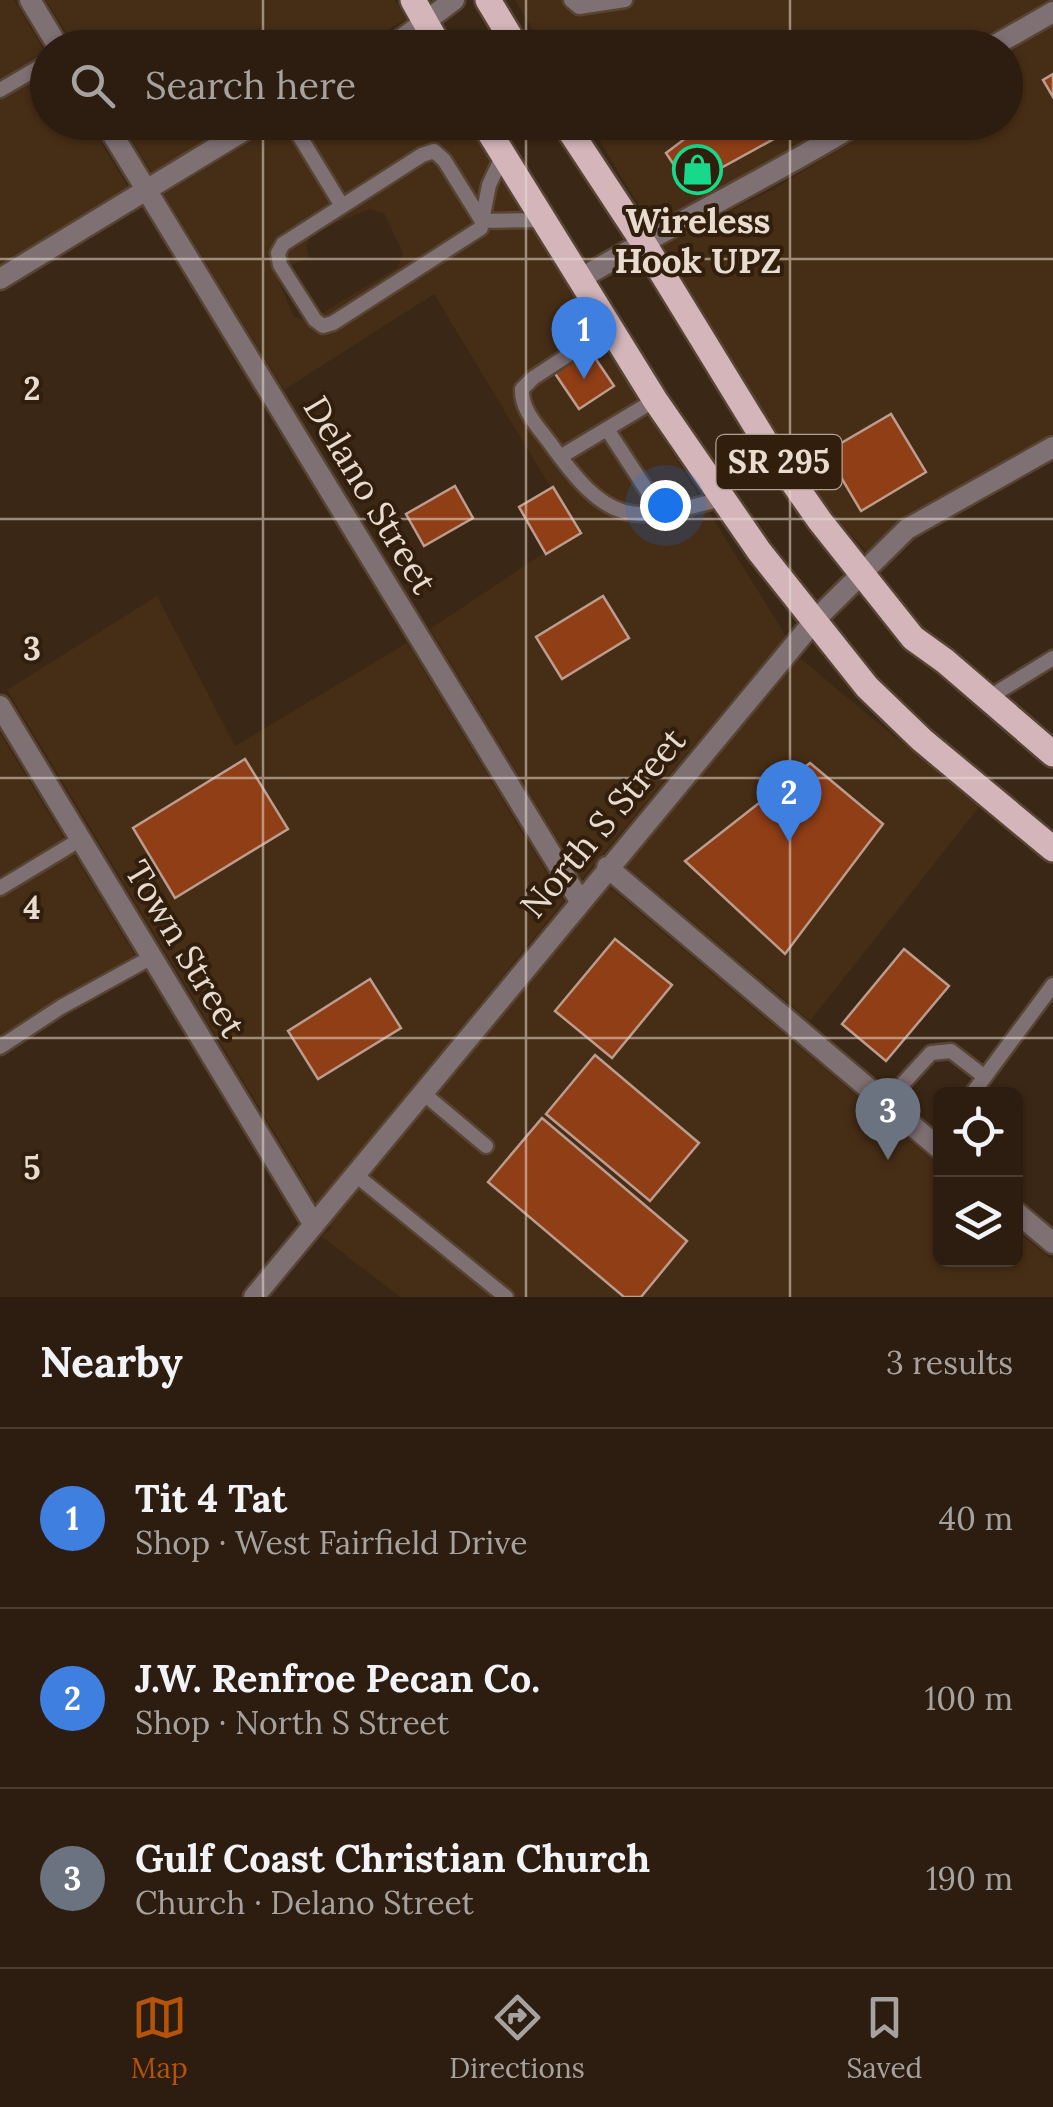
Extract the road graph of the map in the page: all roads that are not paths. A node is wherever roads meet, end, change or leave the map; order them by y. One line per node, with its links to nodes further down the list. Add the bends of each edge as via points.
1 (30, 0): 8 (street)
2 (454, 0): 6 (street)
3 (488, 0): 9 (main road)
4 (572, 0): 5 (lane, via 579,7)
5 (617, 1)
6 (419, 11)
7 (1053, 12): 10 (street)
8 (48, 30)
9 (506, 30)
10 (1022, 30)
11 (30, 72): 12 (lane)
12 (0, 90)
13 (116, 140): 20 (street, Delano Street)
14 (228, 140): 20 (street)
15 (303, 140): 21 (lane)
16 (493, 140): 19 (main road, SR 295)
17 (576, 140): 24 (main road, SR 295)
18 (831, 140): 24 (street)
19 (502, 155): 22 (main road, SR 295); 23 (lane)
20 (146, 190): 26 (street); 44 (street, Delano Street)
21 (342, 206): 23 (lane, via 434,152); 23 (lane, via 278,253 323,326 471,235)
22 (544, 220): 23 (lane); 25 (main road, SR 295)
23 (482, 221)
24 (643, 242): 25 (street); 34 (main road, SR 295, via 772,451)
25 (580, 278): 27 (main road, SR 295)
26 (0, 279)
27 (612, 327): 28 (main road, SR 295); 31 (lane, via 522,389 527,412)
28 (655, 400): 29 (lane); 32 (main road, SR 295)
29 (607, 428): 31 (lane); 33 (lane)
30 (1053, 447): 34 (street, North S Street, via 907,529)
31 (560, 457): 33 (lane, via 596,500 625,514)
32 (722, 499): 33 (lane); 35 (main road, SR 295)
33 (661, 512)
34 (860, 572): 35 (street, North S Street); 37 (main road, SR 295, via 913,638)
35 (815, 620): 41 (main road, SR 295, via 866,687); 42 (street, North S Street)
36 (1053, 658): 37 (lane)
37 (988, 698): 39 (main road, SR 295)
38 (0, 706): 40 (street, Town Street)
39 (1053, 754)
40 (81, 840): 43 (lane); 45 (street, Town Street)
41 (1053, 850)
42 (607, 867): 44 (street, North S Street); 51 (street)
43 (0, 888)
44 (580, 901): 50 (street, North S Street)
45 (152, 957): 47 (lane); 56 (street, Town Street)
46 (1053, 985): 48 (lane)
47 (0, 1047)
48 (985, 1076): 49 (lane); 51 (lane, via 952,1051 931,1053)
49 (977, 1087)
50 (423, 1092): 53 (lane); 54 (street, North S Street)
51 (886, 1102): 52 (street)
52 (933, 1138)
53 (486, 1146)
54 (357, 1176): 56 (street, North S Street); 59 (lane)
55 (1023, 1218): 57 (street)
56 (314, 1225): 58 (street, North S Street)
57 (1053, 1244)
58 (254, 1297)
59 (506, 1297)

